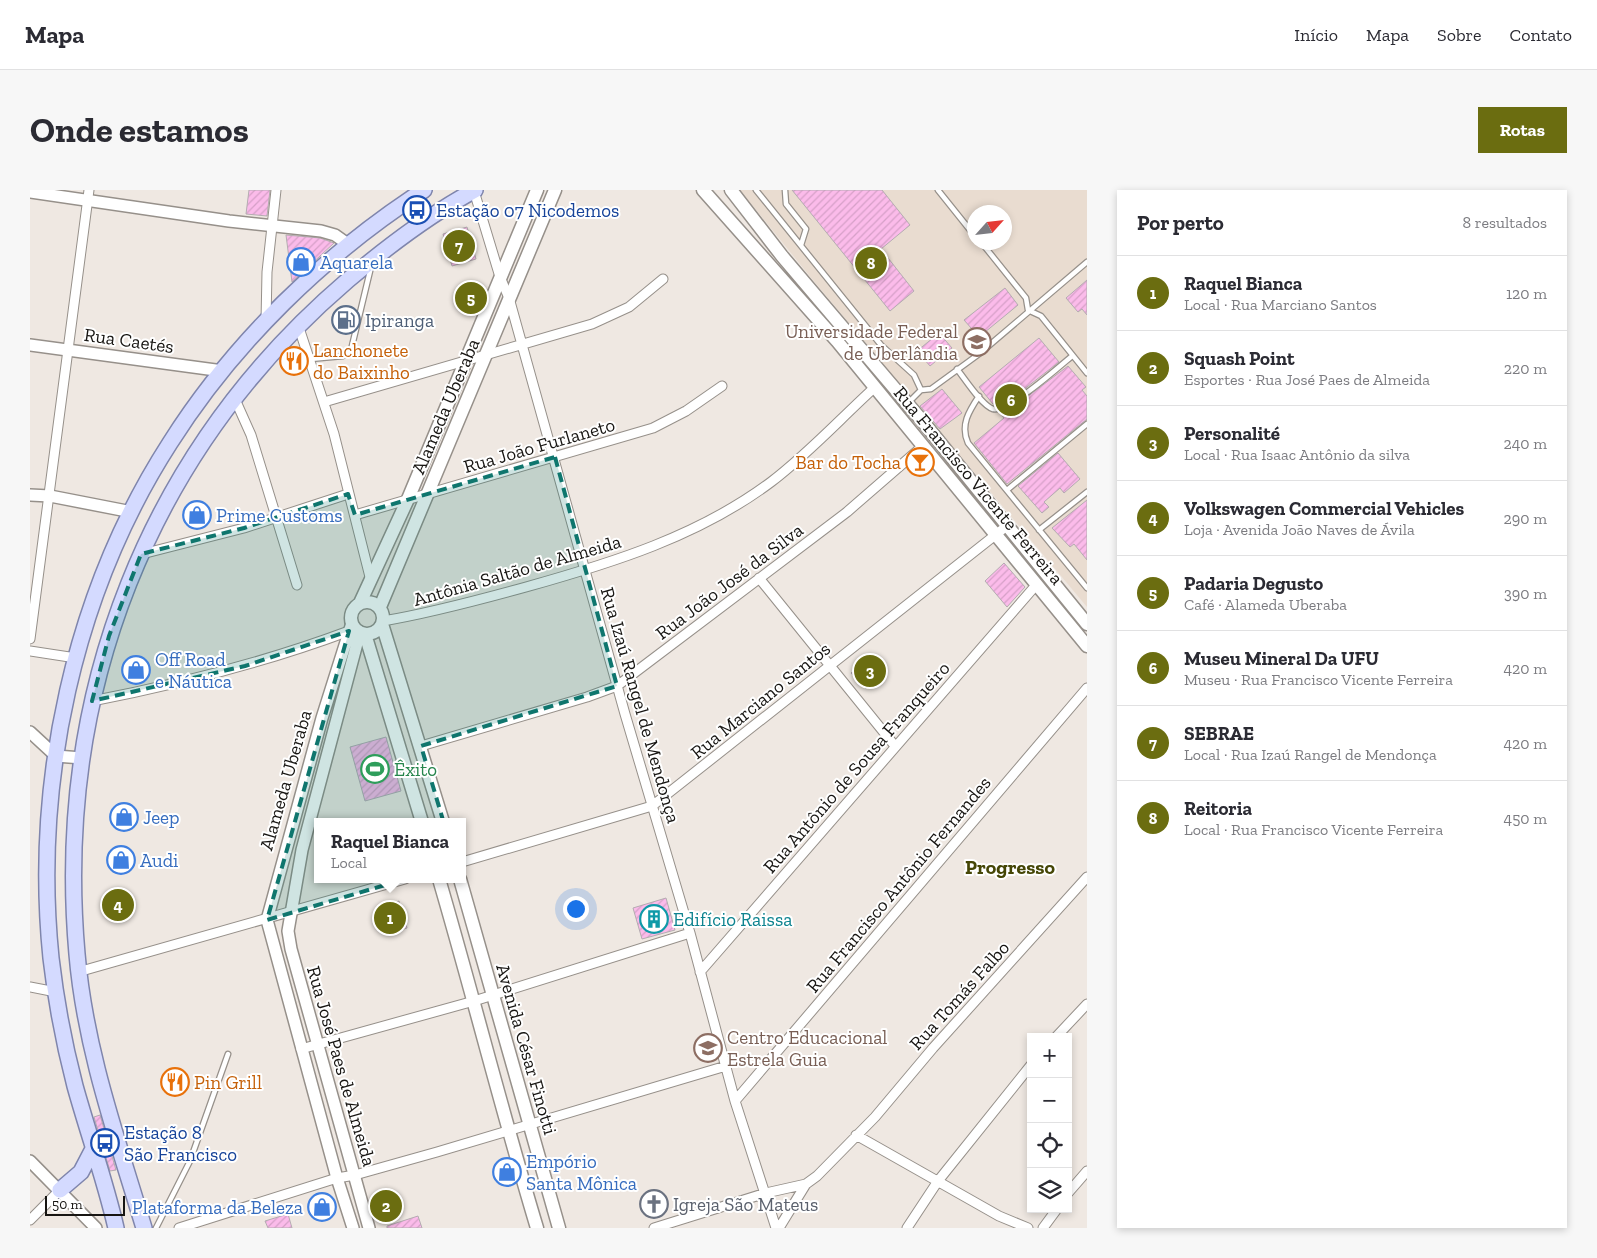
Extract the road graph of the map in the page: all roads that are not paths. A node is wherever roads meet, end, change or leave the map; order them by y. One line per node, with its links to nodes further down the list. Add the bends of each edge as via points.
1 (276, 190): 13 (street)
2 (424, 190): 15 (main road)
3 (475, 190): 18 (main road); 20 (street, Rua Izaú Rangel de Mendonça)
4 (537, 190): 20 (main road, Alameda Uberaba)
5 (555, 190): 24 (main road, Alameda Uberaba)
6 (703, 190): 23 (main road, Rua Francisco Vicente Ferreira)
7 (731, 190): 22 (main road, Rua Francisco Vicente Ferreira)
8 (756, 190): 16 (lane)
9 (785, 190): 16 (lane, via 786,204 806,229)
10 (938, 190): 14 (lane)
11 (30, 192): 12 (street)
12 (88, 195): 13 (street); 30 (street)
13 (271, 226): 15 (street, via 328,233); 26 (street)
14 (967, 226)
15 (349, 245): 26 (main road)
16 (801, 245): 40 (lane, via 881,345 914,375)
17 (987, 250): 25 (lane, via 1026,298)
18 (374, 258): 27 (main road); 33 (lane, via 351,350 343,356)
19 (1087, 262): 25 (lane)
20 (500, 277): 24 (street, Rua Izaú Rangel de Mendonça); 34 (main road, Alameda Uberaba)
21 (663, 279): 29 (street, via 619,313)
22 (801, 279): 23 (main road); 44 (main road, Rua Francisco Vicente Ferreira)
23 (792, 289): 39 (main road, Rua Francisco Vicente Ferreira)
24 (509, 298): 29 (street, Rua Izaú Rangel de Mendonça); 31 (main road, Alameda Uberaba)
25 (1028, 310): 32 (lane, via 1041,316); 35 (lane, via 979,354)
26 (266, 321): 36 (main road)
27 (298, 324): 33 (street); 42 (main road)
28 (30, 345): 30 (street, Rua Caetés)
29 (522, 345): 31 (street); 47 (street, Rua Izaú Rangel de Mendonça)
30 (70, 350): 36 (street, Rua Caetés); 53 (street)
31 (487, 353): 34 (street); 49 (main road, Alameda Uberaba)
32 (1072, 356): 37 (lane); 41 (lane, via 1003,409 992,409)
33 (310, 359): 43 (street)
34 (464, 360): 43 (street); 54 (main road, Alameda Uberaba)
35 (957, 369): 40 (lane, via 931,389); 41 (lane)
36 (223, 371): 55 (main road, via 169,444)
37 (1087, 373)
38 (722, 386): 47 (street, Rua João Furlaneto, via 668,422)
39 (874, 388): 46 (main road, Rua Francisco Vicente Ferreira); 62 (street, Antônia Saltão de Almeida, via 800,459 742,502 666,540)
40 (921, 390): 44 (lane)
41 (979, 396): 48 (lane, via 967,417 964,434)
42 (234, 397): 57 (street, via 251,435); 61 (main road, via 180,476)
43 (324, 402): 51 (street)
44 (907, 404): 58 (main road, Rua Francisco Vicente Ferreira)
45 (1087, 424): 48 (lane)
46 (923, 446): 60 (main road, Rua Francisco Vicente Ferreira); 63 (street, Rua João José da Silva, via 847,512)
47 (555, 457): 49 (street, Rua João Furlaneto); 62 (street, Rua Izaú Rangel de Mendonça)
48 (1007, 490): 59 (lane)
49 (430, 492): 54 (street, Rua João Furlaneto); 69 (main road, Alameda Uberaba)
50 (1087, 492): 59 (lane)
51 (348, 494): 56 (street); 57 (street)
52 (30, 495): 53 (street)
53 (50, 496): 55 (street); 73 (street)
54 (408, 499): 56 (street, Rua João Furlaneto); 64 (main road, Alameda Uberaba)
55 (132, 512): 76 (main road, via 107,566)
56 (355, 515): 64 (street)
57 (275, 517): 61 (street); 66 (street)
58 (1008, 525): 60 (street, Rua Marciano Santos); 71 (main road, Rua Francisco Vicente Ferreira)
59 (1039, 530): 67 (lane)
60 (997, 534): 65 (main road, Rua Francisco Vicente Ferreira); 77 (street, Rua Marciano Santos)
61 (141, 554): 80 (main road, via 109,636)
62 (587, 571): 70 (street, Antônia Saltão de Almeida); 78 (street, Rua Izaú Rangel de Mendonça)
63 (759, 578): 77 (street); 78 (street, Rua João José da Silva)
64 (371, 582): 68 (main road, Alameda Uberaba)
65 (1037, 584): 74 (main road, Rua Francisco Vicente Ferreira); 83 (street, Rua Antônio de Sousa Franqueiro)
66 (297, 585)
67 (1087, 588)
68 (360, 603): 69 (main road, via 372,602); 72 (main road, Alameda Uberaba, via 352,611)
69 (380, 607): 70 (main road)
70 (383, 622): 72 (main road, via 375,632); 82 (main road)
71 (1087, 624)
72 (357, 630): 80 (street, via 245,666 174,685); 87 (main road); 94 (street, Alameda Uberaba, via 304,842); 95 (street, Alameda Uberaba, via 322,718)
73 (30, 639)
74 (1087, 646)
75 (30, 651): 76 (street)
76 (76, 658): 84 (main road)
77 (830, 664): 83 (street); 86 (street, Rua Marciano Santos)
78 (617, 686): 82 (street, Rua João José da Silva); 86 (street, Rua Izaú Rangel de Mendonça)
79 (1087, 688): 110 (street, Rua Francisco Antônio Fernandes)
80 (92, 701): 85 (main road)
81 (30, 732): 84 (street)
82 (421, 746): 88 (main road)
83 (895, 746): 98 (street, Rua Antônio de Sousa Franqueiro)
84 (56, 756): 85 (street); 100 (main road, via 47,880)
85 (82, 758): 97 (main road, via 75,826)
86 (652, 806): 89 (street, Rua Marciano Santos); 96 (street, Rua Izaú Rangel de Mendonça)
87 (421, 818)
88 (442, 818)
89 (466, 861)
90 (1087, 877): 113 (street, Rua Tomás Falbo)
91 (391, 883): 94 (street)
92 (440, 883): 102 (main road, Avenida César Finotti)
93 (461, 883): 101 (main road, Avenida César Finotti)
94 (290, 912): 95 (street); 105 (street, Rua José Paes de Almeida, via 290,949)
95 (267, 920): 97 (street); 106 (street, Rua José Paes de Almeida)
96 (690, 933): 98 (street, Rua Izaú Rangel de Mendonça); 101 (street)
97 (78, 972): 128 (main road, via 99,1078)
98 (700, 972): 108 (street, Rua Izaú Rangel de Mendonça)
99 (30, 987): 100 (street)
100 (56, 992): 114 (main road, via 65,1044)
101 (492, 995): 102 (street); 111 (main road, Avenida César Finotti)
102 (474, 1001): 105 (street); 112 (main road, Avenida César Finotti)
103 (1087, 1004): 104 (street)
104 (1060, 1033)
105 (318, 1045): 106 (street); 117 (street, Rua José Paes de Almeida)
106 (301, 1049): 118 (street, Rua José Paes de Almeida)
107 (228, 1054): 129 (lane, via 190,1161)
108 (726, 1066): 110 (street, Rua Izaú Rangel de Mendonça); 111 (street)
109 (1027, 1070): 119 (street)
110 (735, 1101): 123 (street, Rua Izaú Rangel de Mendonça)
111 (528, 1126): 112 (street); 134 (main road, Avenida César Finotti)
112 (508, 1132): 117 (street); 133 (main road, Avenida César Finotti)
113 (856, 1135): 119 (street); 120 (street, Rua Tomás Falbo, via 818,1176)
114 (93, 1149): 122 (main road, via 81,1172); 127 (main road)
115 (30, 1161): 122 (street)
116 (1087, 1171): 121 (street)
117 (355, 1175): 118 (street); 132 (street, Rua José Paes de Almeida)
118 (336, 1178): 130 (street); 131 (street, Rua José Paes de Almeida)
119 (938, 1181): 137 (street); 138 (street, via 999,1216)
120 (806, 1184): 123 (street); 136 (street, Rua Tomás Falbo)
121 (1072, 1189)
122 (60, 1190): 125 (street); 126 (street)
123 (766, 1193): 135 (street); 136 (street, Rua Izaú Rangel de Mendonça)
124 (1054, 1213): 139 (street)
125 (30, 1220)
126 (96, 1228)
127 (116, 1228)
128 (144, 1228)
129 (156, 1228)
130 (179, 1228)
131 (353, 1228)
132 (369, 1228)
133 (537, 1228)
134 (559, 1228)
135 (654, 1228)
136 (778, 1228)
137 (907, 1228)
138 (1028, 1228)
139 (1043, 1228)

